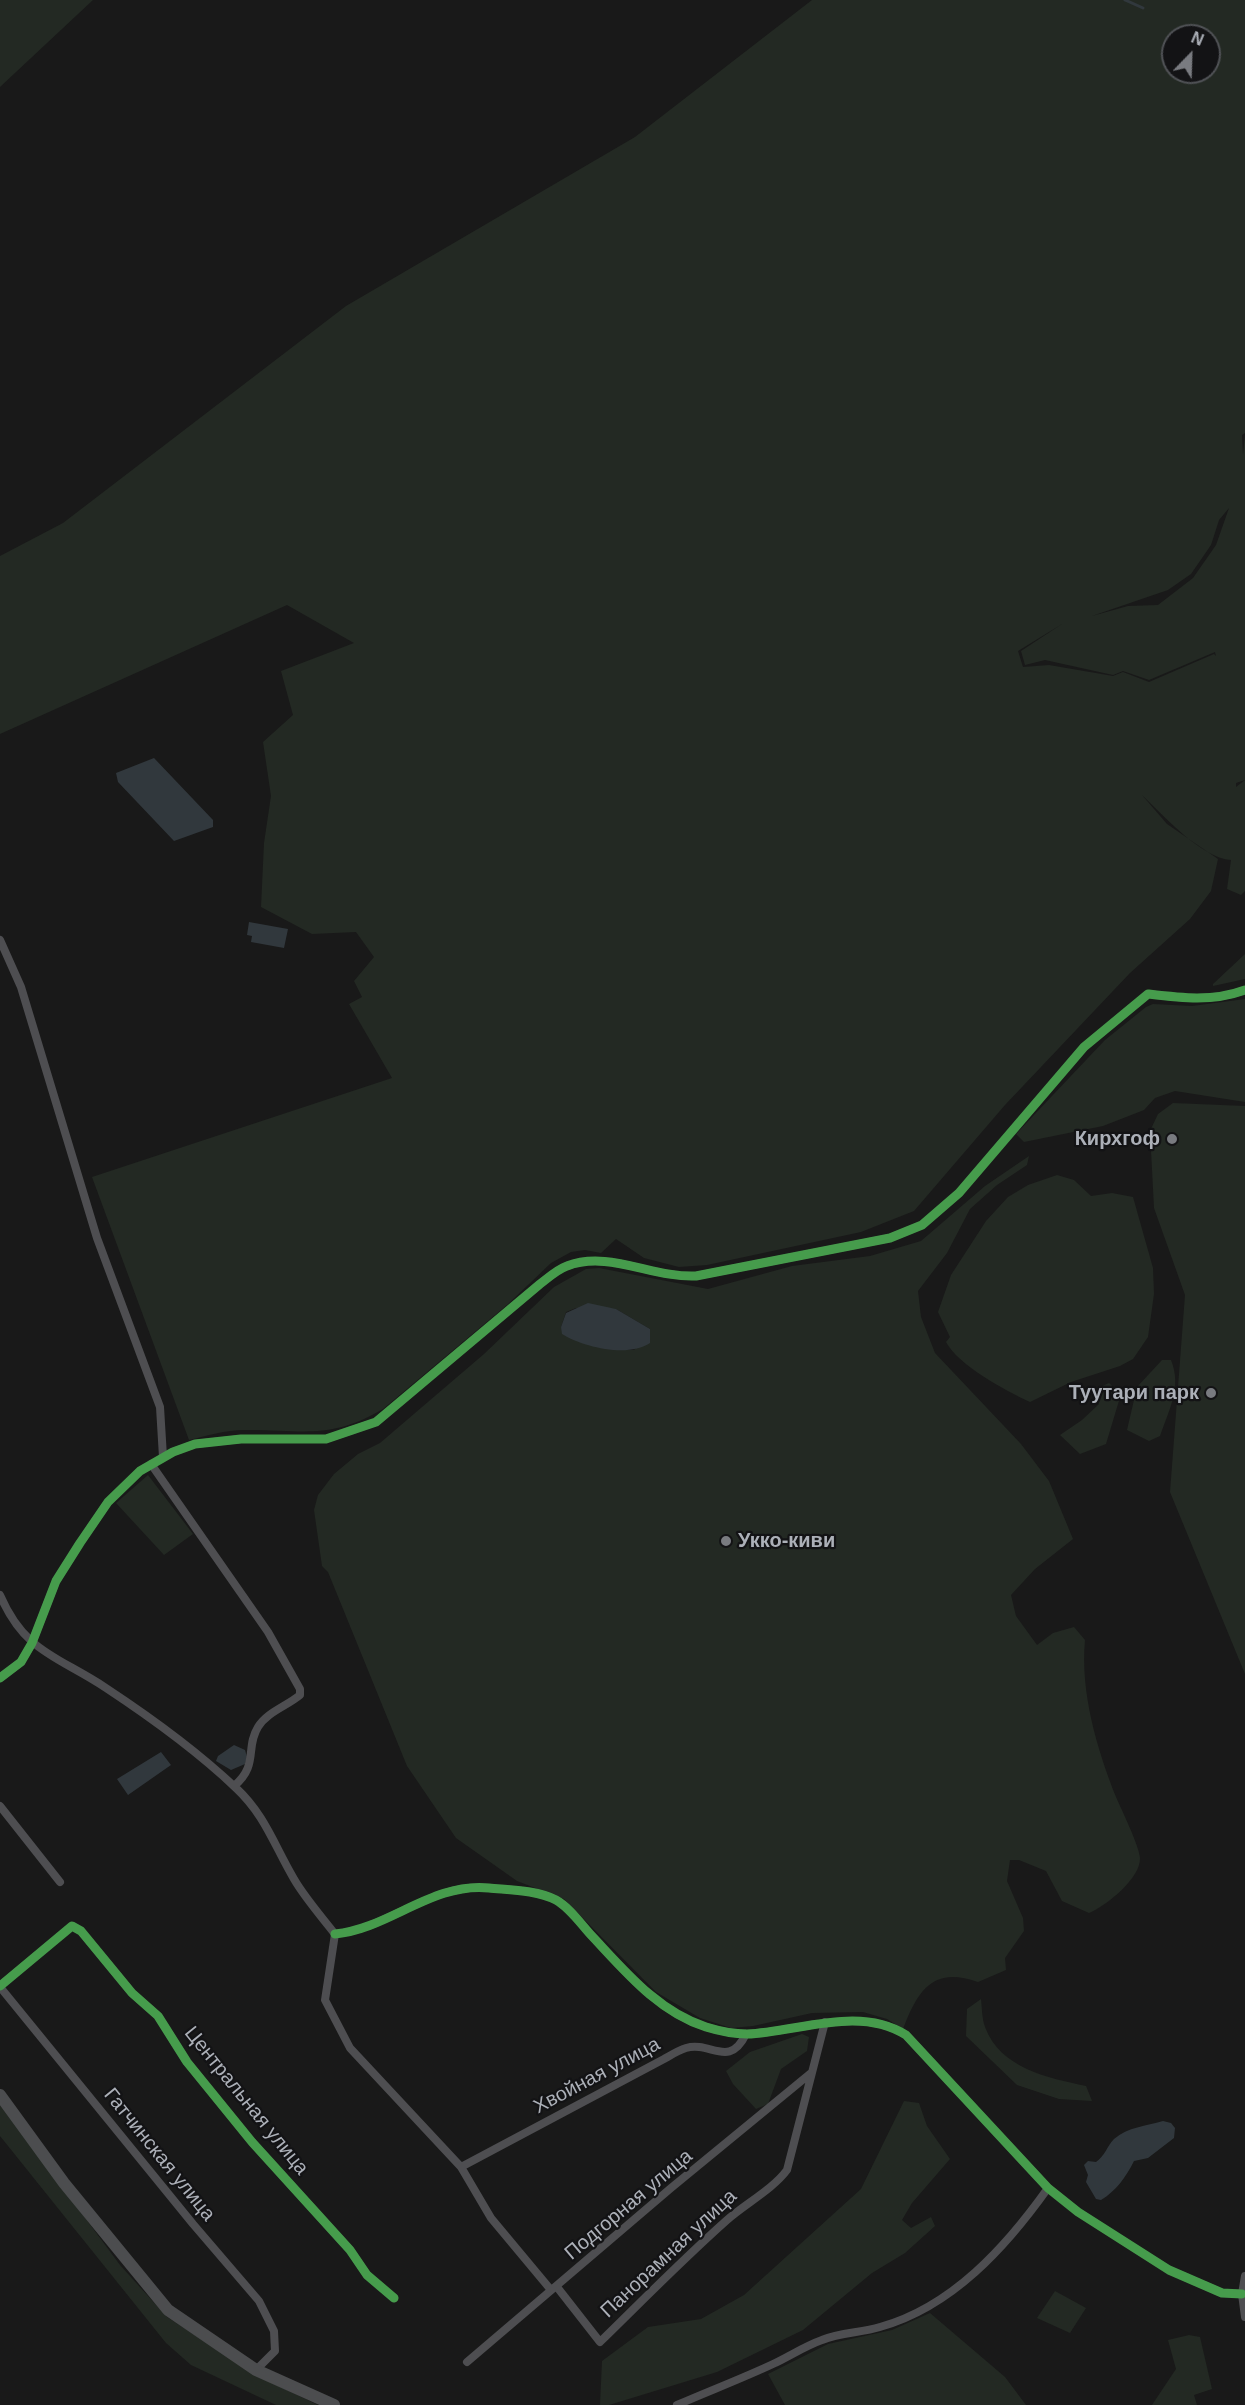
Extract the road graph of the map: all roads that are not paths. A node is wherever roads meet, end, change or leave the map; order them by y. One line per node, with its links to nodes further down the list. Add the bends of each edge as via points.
1 (0, 940): 3 (street, via 21,987 97,1238 160,1407)
2 (1245, 990): 3 (street, via 1200,999 1148,994 1084,1047 959,1193 922,1225 906,1232 696,1276 667,1276 609,1262 565,1266 375,1422 326,1439 219,1440 195,1444)
3 (163, 1457): 4 (street)
4 (151, 1464): 6 (street, via 108,1502 80,1543 56,1581); 8 (street, via 268,1632 300,1689 300,1695 257,1727 250,1766)
5 (0, 1595): 6 (street, via 11,1619)
6 (32, 1643): 7 (street, via 21,1662); 8 (street, via 106,1688)
7 (0, 1678)
8 (234, 1786): 11 (street, via 258,1810 295,1881)
9 (0, 1806): 10 (street)
10 (60, 1882)
11 (334, 1934): 14 (street, via 356,1932 435,1894 485,1887 548,1897 558,1901 660,2004 705,2027); 17 (street, via 325,2000 350,2048)
12 (0, 1986): 22 (street, Центральная улица, via 72,1926 81,1931 132,1993 158,2016 188,2062 252,2142 350,2250 367,2275); 25 (street, Гатчинская улица, via 259,2301 273,2331 275,2351)
13 (825, 2022): 14 (street); 15 (street); 18 (street, via 866,2022 893,2027 906,2035)
14 (746, 2034): 17 (street, Хвойная улица, via 732,2051 687,2048)
15 (812, 2073): 20 (street, Подгорная улица); 20 (street, Панорамная улица, via 787,2170 779,2181 748,2201 695,2248 600,2342)
16 (0, 2095): 25 (street, via 64,2183 168,2310)
17 (461, 2167): 20 (street, via 490,2218)
18 (1048, 2188): 21 (street, via 1110,2235 1164,2268 1222,2293); 27 (street, via 1002,2247 956,2289 898,2320 825,2338)
19 (1245, 2276): 21 (street)
20 (554, 2289): 24 (street, Подгорная улица)
21 (1242, 2294): 23 (street)
22 (394, 2298)
23 (1245, 2318)
24 (467, 2362)
25 (256, 2370): 26 (street)
26 (334, 2405)
27 (677, 2405)

